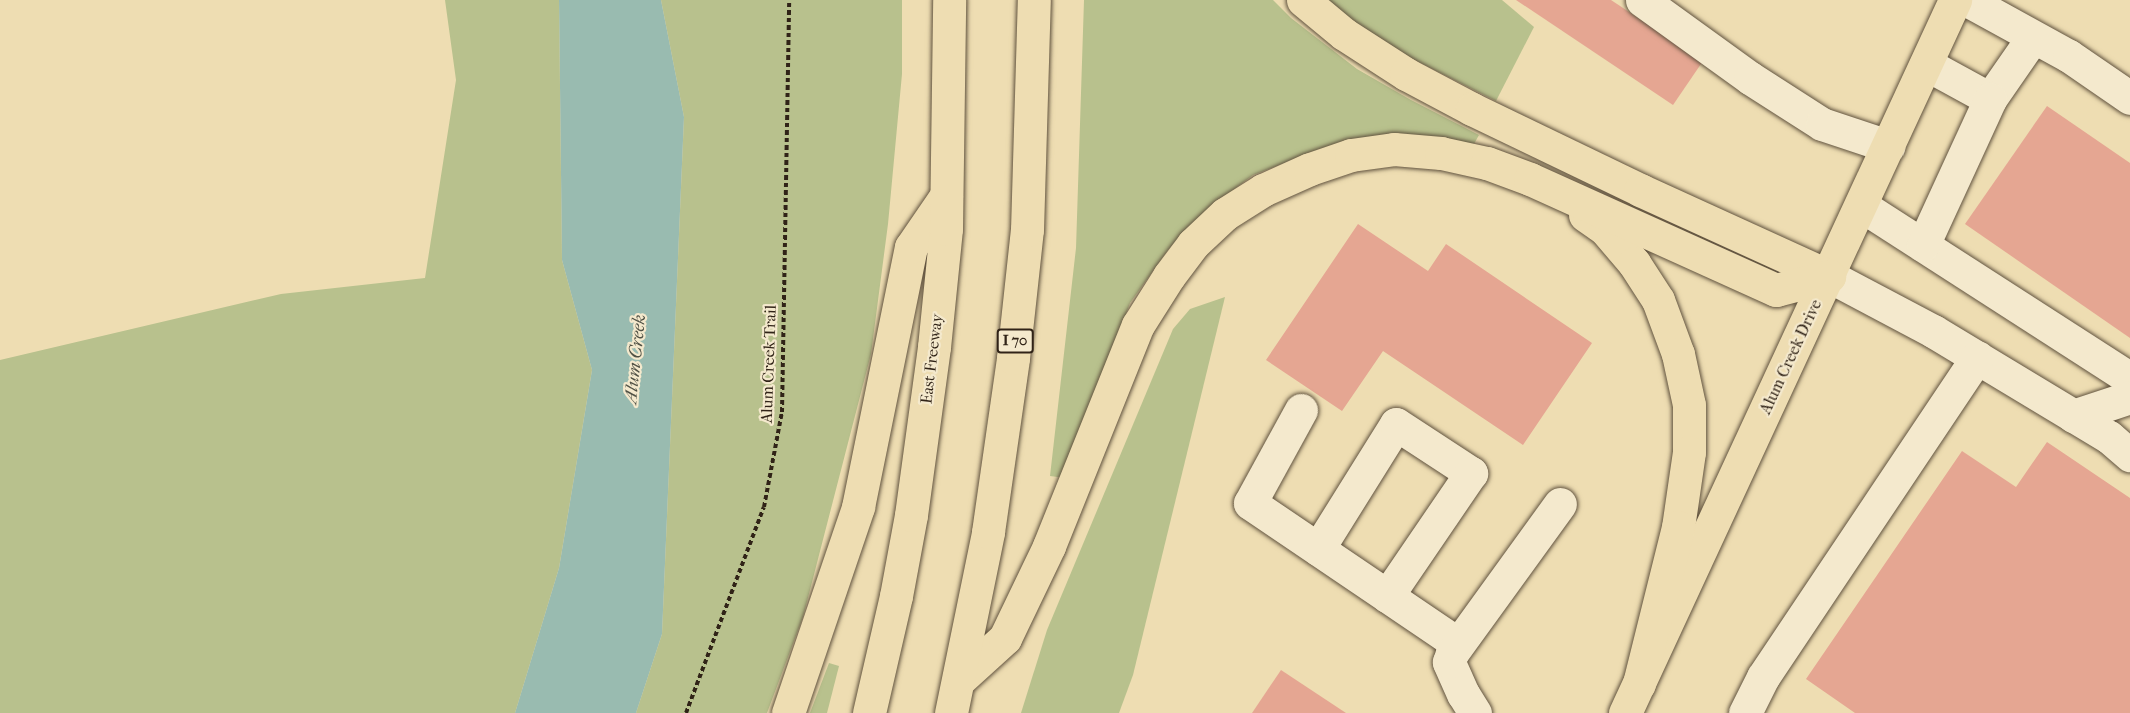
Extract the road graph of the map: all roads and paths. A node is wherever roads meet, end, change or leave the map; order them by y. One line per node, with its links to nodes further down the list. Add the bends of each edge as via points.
1 (789, 0): 30 (path, Alum Creek Trail, via 782,412 764,507)
2 (949, 0): 14 (main road, East Freeway)
3 (1034, 0): 28 (main road, I 70, via 1027,230 988,532)
4 (1303, 0): 17 (main road, via 1344,34 1406,74 1472,109)
5 (1642, 0): 12 (lane, via 1822,124)
6 (1955, 0): 9 (main road, Alum Creek Drive)
7 (1967, 0): 8 (lane)
8 (2033, 37): 10 (lane, via 2069,56); 11 (lane)
9 (1926, 64): 11 (lane); 12 (main road, Alum Creek Drive)
10 (2130, 98)
11 (1990, 99): 16 (lane)
12 (1888, 146): 15 (main road, Alum Creek Drive)
13 (1530, 179): 17 (main road, via 1776,290); 28 (main road, via 1487,163 1441,153 1394,149 1351,155 1310,169 1263,190 1225,214 1193,244 1138,325 1049,546 1005,638); 29 (main road, via 1605,229 1634,263 1658,300 1674,343 1689,405 1689,452 1678,527)
14 (946, 196): 31 (main road, via 911,247 858,507); 32 (main road, East Freeway, via 946,229 923,434 896,596)
15 (1862, 206): 16 (lane); 17 (main road, Alum Creek Drive)
16 (1923, 245): 19 (lane)
17 (1829, 276): 18 (lane); 29 (main road, Alum Creek Drive)
18 (1977, 357): 22 (lane); 36 (lane, via 1763,677)
19 (2130, 378)
20 (2130, 397): 22 (lane)
21 (1301, 410): 25 (lane, via 1250,502)
22 (2073, 416): 23 (lane)
23 (2130, 455)
24 (1560, 504): 27 (lane)
25 (1318, 549): 26 (lane); 26 (lane, via 1396,424 1472,473)
26 (1387, 596): 27 (lane)
27 (1458, 644): 34 (lane, via 1449,662)
28 (960, 679): 33 (main road, I 70)
29 (1639, 684): 35 (main road, Alum Creek Drive)
30 (686, 713)
31 (788, 713)
32 (869, 713)
33 (951, 713)
34 (1475, 713)
35 (1625, 713)
36 (1745, 713)

